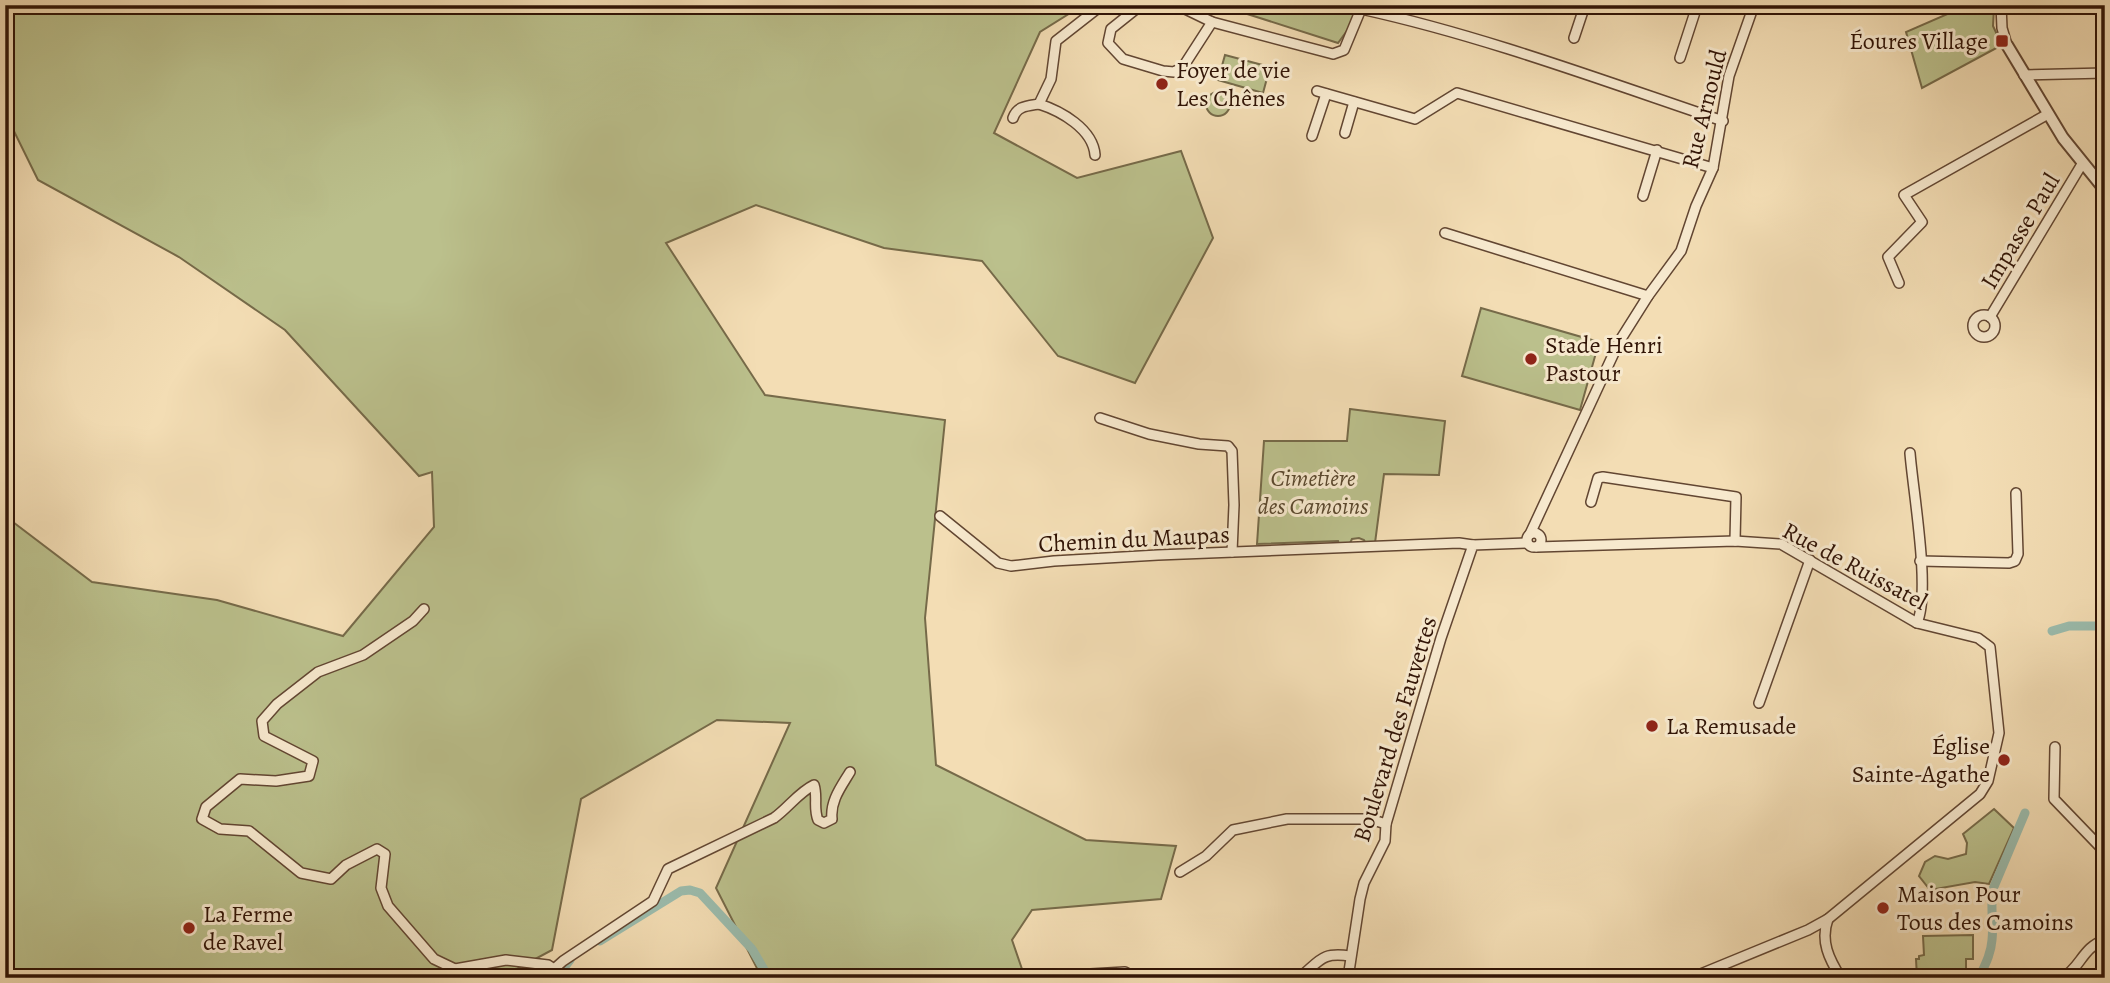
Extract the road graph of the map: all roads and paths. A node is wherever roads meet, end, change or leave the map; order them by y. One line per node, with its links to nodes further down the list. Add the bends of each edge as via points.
1 (1102, 5): 17 (street, via 1056,41 1051,79)
2 (1141, 5): 10 (street, via 1111,29 1108,43 1123,59 1163,71 1183,67)
3 (1177, 5): 10 (street)
4 (1346, 5): 9 (street)
5 (1585, 5): 11 (street)
6 (1695, 5): 13 (street)
7 (1754, 5): 20 (street, Rue Arnould, via 1729,76)
8 (2001, 5): 12 (street)
9 (1361, 9): 10 (street, via 1349,42 1333,54); 20 (street, via 1568,69)
10 (1212, 22)
11 (1574, 38)
12 (2007, 45): 15 (street)
13 (1680, 58)
14 (2105, 73): 15 (street)
15 (2024, 75): 18 (street)
16 (1354, 102): 21 (street); 22 (street, via 1322,92); 23 (street, via 1415,119 1457,93)
17 (1039, 104): 19 (street, via 1022,107); 24 (street, via 1069,118 1092,141)
18 (2048, 114): 25 (street); 30 (street, via 1904,195 1922,222 1888,257)
19 (1013, 118)
20 (1723, 121): 26 (street, Rue Arnould)
21 (1345, 134)
22 (1312, 136)
23 (1657, 150): 26 (street); 28 (street)
24 (1095, 155)
25 (2082, 164): 27 (street); 32 (street, Impasse Paul)
26 (1713, 168): 31 (street, Rue Arnould, via 1681,251)
27 (2105, 190)
28 (1643, 196)
29 (1445, 233): 31 (street)
30 (1899, 283)
31 (1648, 296): 38 (street, Rue Arnould, via 1619,342 1537,519)
32 (1990, 317)
33 (1100, 418): 41 (street, via 1149,434 1228,446 1234,505)
34 (1910, 453): 43 (street)
35 (2016, 493): 43 (street, via 2015,561)
36 (1591, 502): 39 (street, via 1595,482 1603,477 1736,497)
37 (940, 516): 41 (street, Chemin du Maupas, via 998,563 1011,566)
38 (1535, 540): 39 (street, Rue de Ruissatel, via 1550,545); 40 (street)
39 (1735, 541): 42 (street, Rue de Ruissatel, via 1781,544)
40 (1473, 545): 41 (street, Chemin du Maupas); 49 (street, Boulevard des Fauvettes)
41 (1231, 552)
42 (1810, 560): 45 (street, Rue de Ruissatel); 46 (street)
43 (1920, 561): 45 (street, via 1922,612)
44 (424, 609): 55 (street, via 363,654 318,672 262,721 264,736 313,761 309,776 276,781 240,779 206,807 202,819 220,829 249,831 301,873 331,879 346,865 377,849 385,854 381,888 388,906 434,959 455,970 506,960 548,965)
45 (1917, 622): 52 (street, Rue de Ruissatel, via 1978,638 1992,653 1999,733 1988,781 1980,793)
46 (1759, 703)
47 (2055, 747): 50 (street, via 2056,803)
48 (850, 772): 55 (street, via 833,800 832,819 818,820 817,793 814,785 807,788 774,818 668,869 653,901)
49 (1385, 824): 51 (street, via 1370,819 1299,818 1233,830 1206,856); 54 (street, Boulevard des Fauvettes, via 1385,841 1364,883)
50 (2105, 852)
51 (1180, 872)
52 (1828, 919): 60 (street); 61 (street, via 1824,939)
53 (2105, 940): 62 (street, via 2093,944)
54 (1350, 956): 58 (street, via 1326,955); 59 (street, Boulevard des Fauvettes)
55 (553, 973)
56 (1073, 975): 57 (street, via 1125,972)
57 (1136, 978)
58 (1299, 978)
59 (1348, 978)
60 (1691, 978)
61 (1841, 978)
62 (2062, 978)

